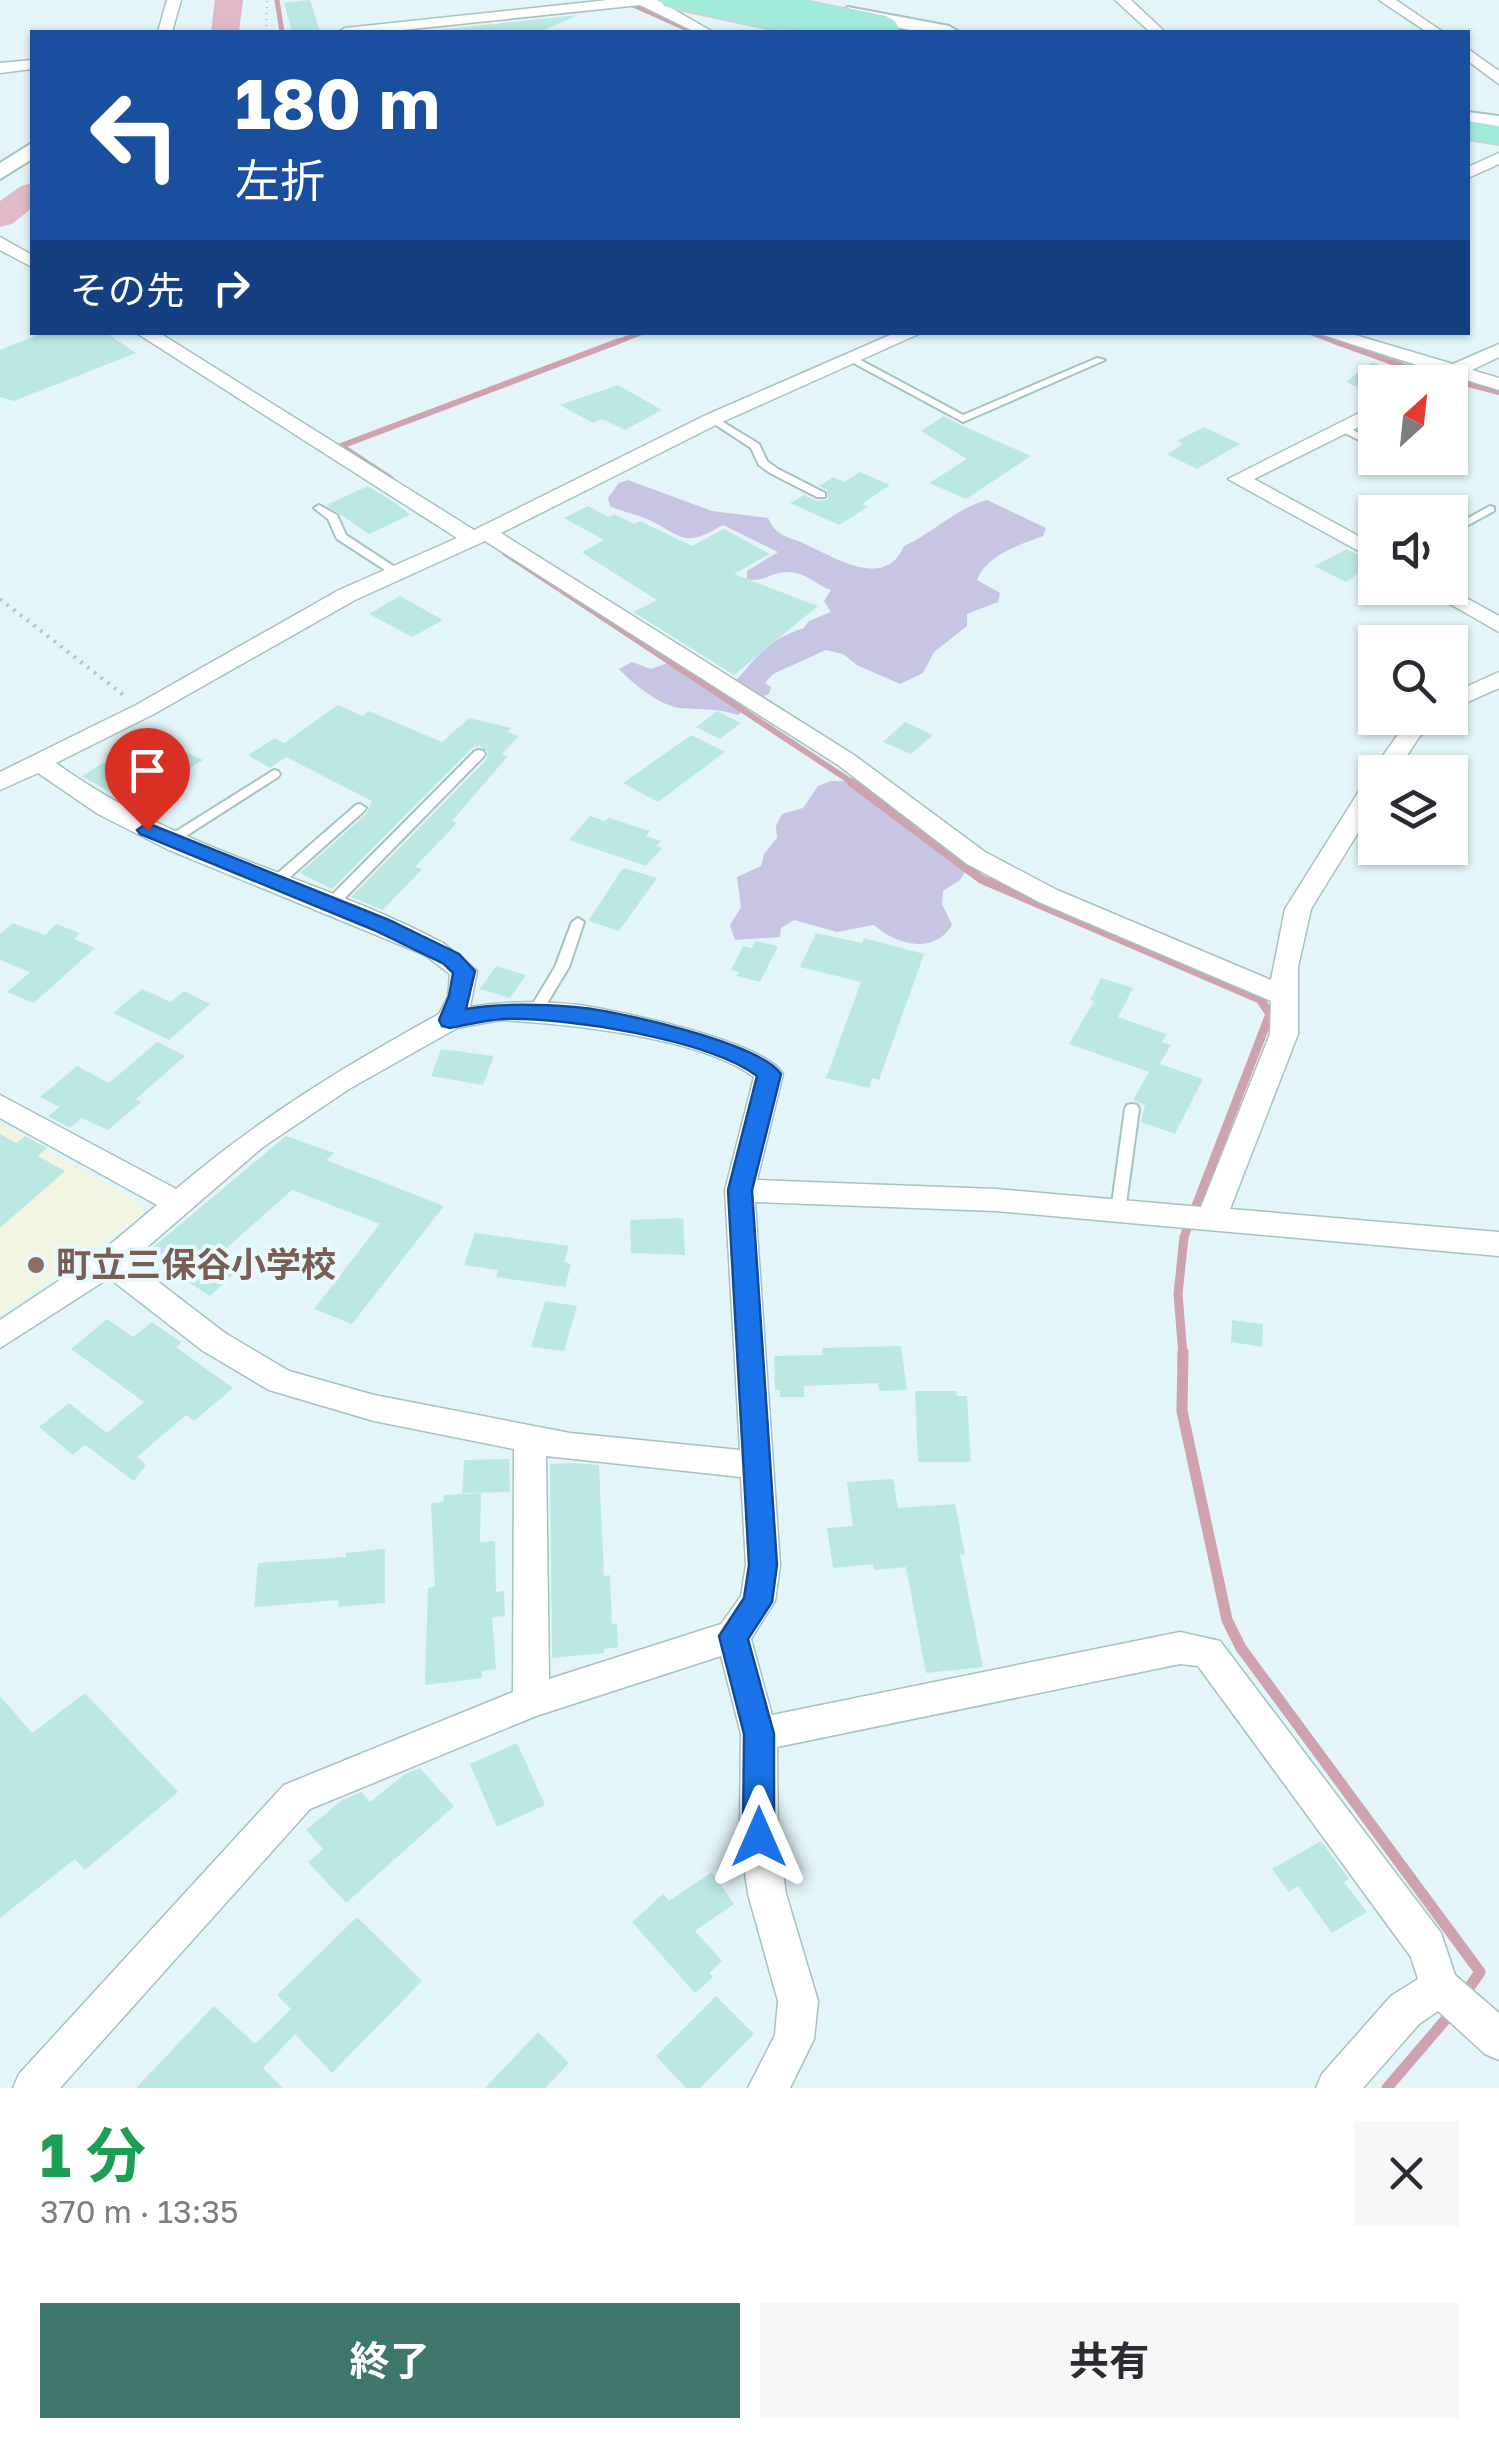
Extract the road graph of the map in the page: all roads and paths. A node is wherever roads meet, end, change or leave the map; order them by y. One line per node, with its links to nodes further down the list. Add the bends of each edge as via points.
1 (174, 0): 11 (street)
2 (267, 0): 12 (path)
3 (650, 0): 9 (street)
4 (672, 0): 15 (highway)
5 (734, 0): 17 (highway, bridge)
6 (788, 0): 10 (street)
7 (1122, 0): 19 (street)
8 (1386, 0): 20 (street)
9 (642, 1): 13 (street); 14 (street)
10 (860, 15): 16 (street); 18 (street)
11 (166, 30)
12 (266, 30)
13 (364, 30)
14 (702, 30)
15 (814, 30)
16 (839, 30)
17 (875, 30)
18 (938, 30)
19 (1156, 30)
20 (1433, 30)
21 (1470, 56): 24 (street)
22 (30, 65): 23 (street)
23 (0, 68)
24 (1499, 80)
25 (1470, 118): 26 (street)
26 (1499, 122)
27 (1470, 131): 30 (highway)
28 (1470, 144): 30 (highway)
29 (30, 150): 32 (street)
30 (1499, 152): 31 (street)
31 (1470, 172)
32 (0, 173)
33 (0, 242): 34 (street)
34 (30, 261)
35 (149, 335): 53 (street)
36 (907, 335): 39 (street)
37 (1333, 335): 41 (street)
38 (1499, 350): 42 (street)
39 (852, 358): 40 (lane, via 963,419); 45 (street)
40 (1100, 360)
41 (1437, 365)
42 (1465, 365)
43 (1468, 374): 44 (street)
44 (1499, 384)
45 (713, 419): 49 (lane, via 755,446 774,471); 53 (street)
46 (1358, 420): 47 (street)
47 (1343, 428): 48 (lane); 54 (street, via 1238,479)
48 (1358, 436)
49 (822, 494)
50 (319, 508): 55 (lane, via 333,518 341,537)
51 (1490, 509): 52 (lane)
52 (1468, 522)
53 (479, 536): 55 (street); 72 (street, via 846,760 976,858 1048,896)
54 (1358, 545)
55 (396, 573): 61 (street)
56 (0, 599): 61 (path)
57 (1463, 605): 58 (street)
58 (1499, 626)
59 (1499, 679): 60 (street)
60 (1468, 694)
61 (144, 710): 63 (street)
62 (479, 754): 70 (lane)
63 (40, 763): 65 (street); 68 (street, via 78,794)
64 (274, 774): 68 (lane)
65 (0, 782)
66 (360, 808): 69 (lane)
67 (1358, 812): 72 (street, via 1298,909)
68 (171, 840): 69 (street)
69 (276, 882): 70 (street)
70 (330, 905): 74 (street, via 427,946 464,971)
71 (578, 922): 73 (lane, via 562,968)
72 (1285, 996): 80 (street, via 1284,1034)
73 (535, 1012): 74 (street); 77 (street, via 580,1015 706,1044 769,1074)
74 (450, 1020): 78 (street, via 338,1082)
75 (0, 1105): 78 (street)
76 (1132, 1109): 79 (lane)
77 (740, 1190): 79 (street); 85 (street)
78 (178, 1202): 82 (street)
79 (1118, 1210): 80 (street)
80 (1211, 1220): 81 (street)
81 (1499, 1244)
82 (110, 1262): 83 (street); 84 (street, via 214,1342 280,1381 374,1408)
83 (0, 1336)
84 (530, 1439): 85 (street); 87 (street)
85 (757, 1465): 86 (street, via 763,1565 758,1602)
86 (733, 1636): 87 (street); 88 (street)
87 (531, 1701): 91 (street, via 296,1797)
88 (759, 1734): 89 (street, via 1180,1648 1208,1652 1427,1947); 92 (street, via 759,1837 767,1894 798,2001 794,2039)
89 (1440, 1987): 90 (street); 93 (street, via 1405,2010)
90 (1499, 2040)
91 (33, 2088)
92 (768, 2088)
93 (1336, 2088)

